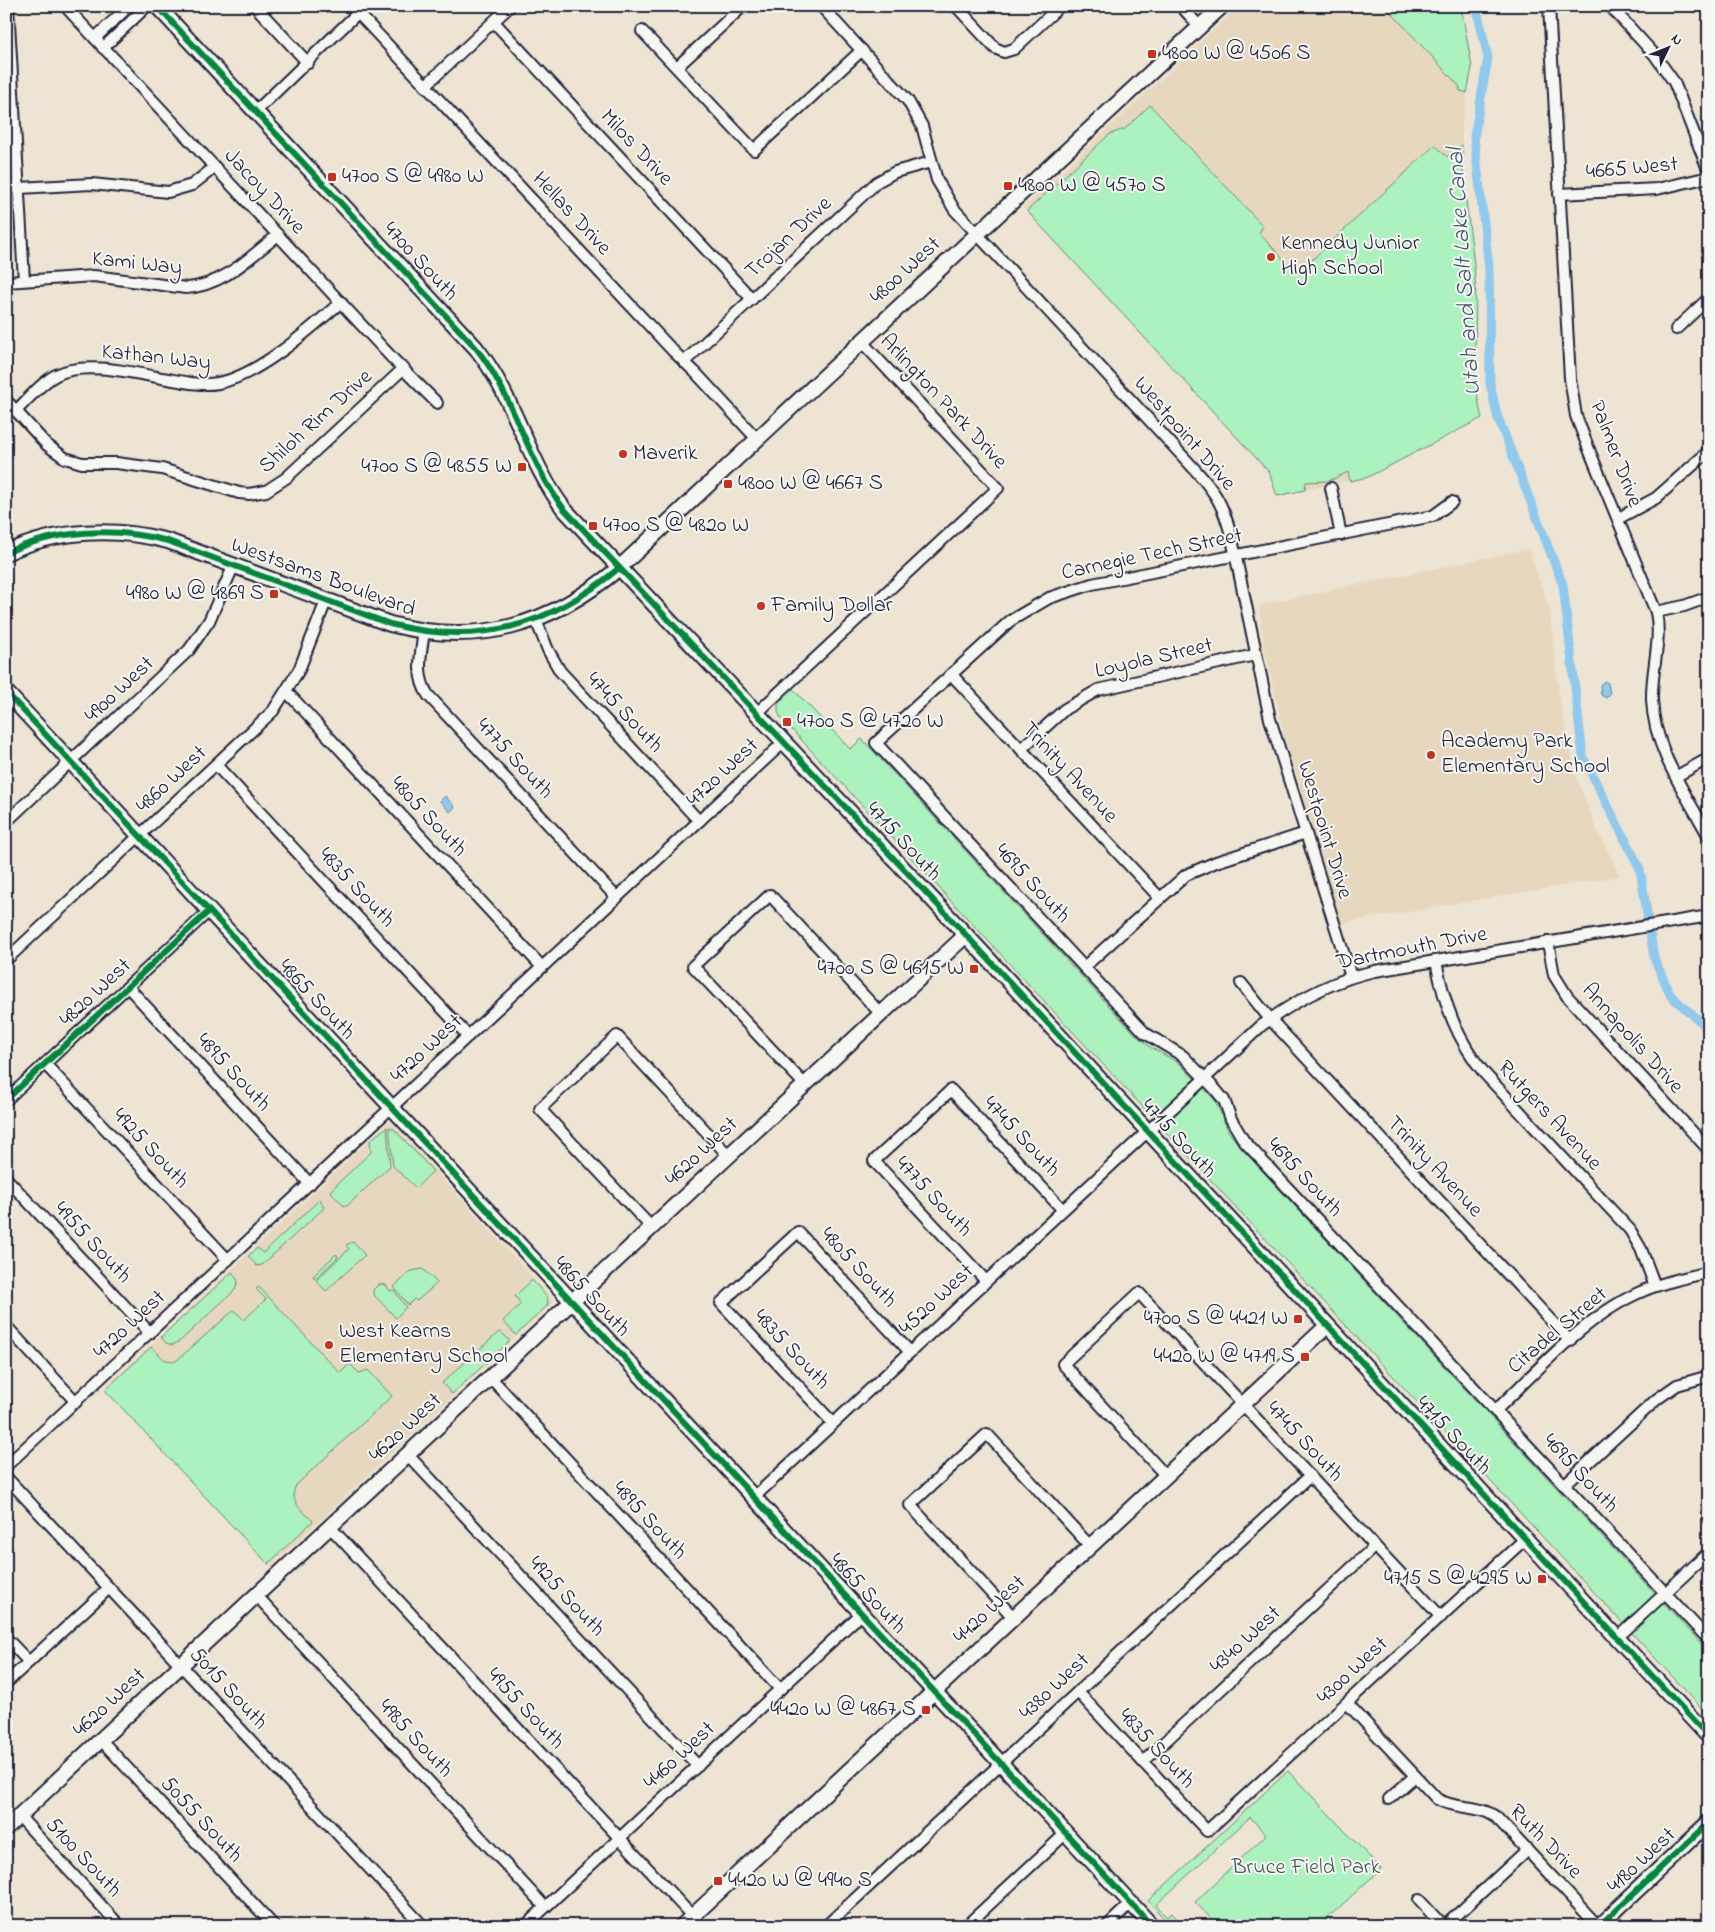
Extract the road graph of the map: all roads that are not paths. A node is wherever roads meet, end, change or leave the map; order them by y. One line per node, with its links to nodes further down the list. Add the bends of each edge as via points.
1 (8, 6): 31 (street)
2 (65, 6): 20 (street, Jacoy Drive)
3 (128, 6): 20 (street)
4 (147, 6): 21 (street)
5 (157, 6): 26 (street, 4700 South)
6 (255, 6): 23 (street)
7 (510, 6): 17 (street)
8 (742, 6): 24 (street)
9 (821, 6): 22 (street, Westpoint Drive)
10 (956, 6): 11 (street, via 992,46 1004,52 1014,49)
11 (1060, 6)
12 (1180, 6): 18 (street)
13 (1222, 6): 18 (street, 4800 West)
14 (1548, 6): 32 (street, Palmer Drive)
15 (1610, 6): 29 (street, via 1654,54 1674,82)
16 (362, 10): 23 (street); 25 (street, Hellas Drive)
17 (494, 22): 25 (street); 38 (street, Milos Drive)
18 (1200, 27): 34 (street, 4800 West)
19 (642, 31): 24 (street)
20 (95, 38): 21 (street, Jacoy Drive)
21 (104, 48): 28 (street, Jacoy Drive)
22 (862, 50): 24 (street, via 754,150); 27 (street, Westpoint Drive, via 894,84 916,114)
23 (308, 63): 26 (street)
24 (677, 67)
25 (425, 86): 42 (street, Hellas Drive)
26 (256, 111): 56 (street, 4700 South, via 485,359 502,386 538,470 551,491)
27 (931, 162): 34 (street, Westpoint Drive, via 944,195); 38 (street, Trojan Drive, via 881,179)
28 (215, 167): 31 (street, via 192,185 168,192 92,184); 33 (street, Jacoy Drive)
29 (1709, 172)
30 (1709, 177): 32 (street, 4665 West, via 1657,189)
31 (19, 188): 35 (street)
32 (1559, 194): 51 (street, Palmer Drive, via 1570,378 1576,416)
33 (278, 235): 35 (street, Kami Way, via 222,278 198,287 94,276); 39 (street, Jacoy Drive)
34 (976, 235): 41 (street, 4800 West); 54 (street, Westpoint Drive, via 1210,486 1226,513)
35 (24, 280): 36 (street, Kami Way)
36 (6, 282)
37 (1709, 298): 40 (street)
38 (752, 299): 42 (street, Trojan Drive)
39 (341, 302): 43 (street, Jacoy Drive); 46 (street, Kathan Way, via 256,368 234,379 205,384 117,370 73,370 54,376)
40 (1676, 329)
41 (862, 342): 47 (street, 4800 West); 66 (street, Arlington Park Drive, via 998,488)
42 (684, 362): 47 (street, Hellas Drive)
43 (404, 368): 45 (street, Jacoy Drive); 46 (street, Shiloh Rim Drive, via 286,478 275,487 258,493 239,493 162,469 116,463 82,463 65,458 47,445)
44 (6, 400): 46 (street, Shiloh Rim Drive)
45 (437, 403)
46 (16, 411)
47 (757, 439): 56 (street, 4800 West)
48 (1709, 451): 51 (street, via 1656,498)
49 (1331, 488): 52 (street)
50 (1452, 502): 52 (street, Carnegie Tech Street, via 1433,516)
51 (1619, 518): 59 (street, Palmer Drive)
52 (1341, 535): 54 (street, Carnegie Tech Street)
53 (6, 553): 55 (street, Westsams Boulevard, via 23,545 63,535 106,532 154,537)
54 (1235, 556): 62 (street, Westpoint Drive); 63 (street, Carnegie Tech Street, via 1092,584 1048,598 1005,624)
55 (234, 565): 58 (street, Westsams Boulevard); 71 (street, 4900 West, via 209,621 189,650)
56 (618, 568): 60 (street, Westsams Boulevard, via 575,601); 66 (street, 4715 South)
57 (1709, 597): 59 (street)
58 (326, 601): 61 (street, Westsams Boulevard, via 390,624); 65 (street, 4860 West)
59 (1656, 612): 73 (street, Palmer Drive, via 1654,720 1659,740)
60 (536, 620): 61 (street, Westsams Boulevard, via 474,634); 74 (street, 4745 South, via 560,671)
61 (424, 631): 80 (street, 4775 South, via 419,673 428,695)
62 (1255, 656): 69 (street, Loyola Street, via 1098,690 1065,709); 76 (street, Westpoint Drive, via 1273,728)
63 (951, 674): 68 (street, Carnegie Tech Street); 69 (street, Trinity Avenue)
64 (6, 692): 71 (street, 4865 South)
65 (287, 692): 72 (street, 4860 West, via 273,711); 87 (street, 4805 South)
66 (757, 713): 67 (street, 4715 South)
67 (785, 741): 74 (street, 4720 West); 83 (street, 4715 South)
68 (876, 744): 88 (street, 4695 South)
69 (1021, 749): 79 (street, Trinity Avenue)
70 (1709, 758): 73 (street)
71 (70, 762): 75 (street, 4900 West); 77 (street, 4865 South)
72 (216, 765): 77 (street, 4860 West); 94 (street, 4835 South)
73 (1677, 776): 78 (street, Palmer Drive)
74 (699, 821): 80 (street, 4720 West)
75 (6, 822)
76 (1306, 833): 79 (street, via 1201,867 1178,880); 89 (street, Westpoint Drive)
77 (139, 836): 81 (street, 4865 South); 85 (street, 4860 West)
78 (1709, 837)
79 (1159, 897): 88 (street)
80 (617, 898): 87 (street, 4720 West)
81 (209, 911): 91 (street, 4820 West); 99 (street, 4865 South)
82 (1709, 916): 84 (street, Dartmouth Drive)
83 (966, 936): 92 (street, 4620 West); 100 (street, 4715 South)
84 (1548, 942): 86 (street, Dartmouth Drive); 101 (street, Annapolis Drive, via 1554,975 1567,996)
85 (6, 960)
86 (1436, 961): 89 (street, Dartmouth Drive); 111 (street, Rutgers Avenue, via 1450,1018 1469,1053 1630,1230)
87 (542, 967): 94 (street, 4720 West)
88 (1084, 967): 96 (street, 4695 South, via 1146,1033 1183,1056)
89 (1351, 977): 93 (street, Dartmouth Drive, via 1300,999)
90 (1240, 983): 93 (street, Trinity Avenue)
91 (128, 987): 95 (street, 4820 West); 105 (street, 4895 South)
92 (881, 1014): 97 (street, 4620 West); 97 (street, via 770,895 692,966)
93 (1270, 1019): 96 (street, Dartmouth Drive); 117 (street, Trinity Avenue)
94 (468, 1036): 99 (street, 4720 West)
95 (45, 1064): 98 (street, 4820 West); 108 (street, 4925 South)
96 (1204, 1078): 100 (street, Dartmouth Drive); 123 (street, 4695 South, via 1224,1100 1244,1141)
97 (805, 1085): 102 (street, 4620 West)
98 (6, 1100)
99 (392, 1108): 105 (street, 4720 West); 112 (street, 4865 South)
100 (1147, 1131): 106 (street, 4520 West); 115 (street, 4715 South)
101 (1709, 1150)
102 (729, 1156): 107 (street, 4620 West); 107 (street, via 618,1036 540,1109)
103 (874, 1161): 106 (street, 4745 South, via 951,1090); 110 (street, 4775 South)
104 (6, 1178): 116 (street, 4955 South)
105 (310, 1184): 108 (street, 4720 West)
106 (1062, 1209): 110 (street, 4520 West)
107 (652, 1228): 112 (street, 4620 West)
108 (228, 1260): 116 (street, 4720 West)
109 (1709, 1272): 111 (street, Citadel Street)
110 (986, 1281): 118 (street, 4520 West)
111 (1655, 1286): 117 (street, Citadel Street, via 1608,1310)
112 (572, 1302): 120 (street, 4620 West); 131 (street, 4865 South)
113 (721, 1303): 118 (street, 4805 South, via 798,1232); 124 (street, 4835 South)
114 (6, 1326): 121 (street)
115 (1327, 1326): 122 (street, 4420 West); 133 (street, 4715 South)
116 (150, 1333): 121 (street, 4720 West)
117 (1570, 1341): 123 (street, Citadel Street)
118 (910, 1352): 124 (street, 4520 West)
119 (1709, 1376): 130 (street, via 1677,1386 1657,1399)
120 (491, 1378): 125 (street, 4620 West); 149 (street, 4895 South)
121 (76, 1402): 126 (street, 4720 West)
122 (1243, 1404): 127 (street, 4420 West); 127 (street, 4745 South, via 1139,1293 1063,1364); 128 (street, 4745 South)
123 (1495, 1411): 130 (street, 4695 South)
124 (833, 1423): 131 (street, 4520 West)
125 (408, 1455): 132 (street, 4620 West); 157 (street, 4925 South)
126 (6, 1466)
127 (1166, 1476): 134 (street, 4420 West)
128 (1310, 1476): 135 (street, 4745 South); 151 (street, 4380 West)
129 (6, 1477): 137 (street, 5015 South)
130 (1564, 1485): 138 (street, 4695 South)
131 (753, 1498): 140 (street, 4865 South)
132 (330, 1527): 139 (street, 4620 West); 165 (street, 4955 South)
133 (1525, 1539): 141 (street, 4300 West); 144 (street, 4715 South)
134 (1090, 1546): 142 (street, 4420 West); 142 (street, via 987,1434 910,1505)
135 (1375, 1546): 141 (street, 4745 South); 155 (street, 4340 West)
136 (1709, 1552): 138 (street)
137 (109, 1588): 146 (street); 147 (street, 5015 South)
138 (1664, 1593): 144 (street); 145 (street, 4695 South)
139 (257, 1596): 147 (street, 4620 West); 169 (street, 4985 South)
140 (861, 1614): 149 (street, 4460 West); 150 (street, 4865 South)
141 (1441, 1617): 152 (street, 4300 West)
142 (1014, 1618): 150 (street, 4420 West)
143 (6, 1638): 146 (street)
144 (1617, 1638): 153 (street, 4715 South)
145 (1709, 1640)
146 (29, 1662): 148 (street)
147 (182, 1666): 154 (street, 4620 West); 173 (street, 5015 South)
148 (6, 1683)
149 (780, 1689): 157 (street, 4460 West)
150 (934, 1692): 156 (street, 4865 South); 170 (street, 4420 West)
151 (1078, 1692): 155 (street, 4835 South); 156 (street, 4380 West)
152 (1347, 1703): 158 (street, Ruth Drive); 163 (street, 4300 West)
153 (1709, 1736)
154 (101, 1740): 160 (street, 4620 West); 172 (street, 5055 South)
155 (1143, 1762): 163 (street, 4835 South)
156 (1001, 1764): 164 (street, 4865 South); 175 (street, 4380 West)
157 (698, 1766): 165 (street, 4460 West)
158 (1415, 1776): 159 (street); 166 (street, Ruth Drive, via 1430,1793 1446,1803 1490,1812)
159 (1389, 1800)
160 (19, 1816): 162 (street, 4620 West); 171 (street, 5100 South)
161 (1709, 1822): 180 (street, 4180 West)
162 (6, 1828)
163 (1207, 1831)
164 (1066, 1833): 168 (street, 4865 South); 176 (street)
165 (620, 1838): 169 (street, 4460 West); 170 (street, 4955 South)
166 (1527, 1850): 179 (street); 180 (street, Ruth Drive)
167 (1419, 1900): 179 (street)
168 (1131, 1903): 177 (street); 178 (street, 4865 South)
169 (546, 1907): 174 (street, 4460 West)
170 (687, 1921)
171 (120, 1926)
172 (274, 1926)
173 (423, 1926)
174 (525, 1926)
175 (826, 1926)
176 (966, 1926)
177 (1107, 1926)
178 (1152, 1926)
179 (1444, 1926)
180 (1599, 1926)

